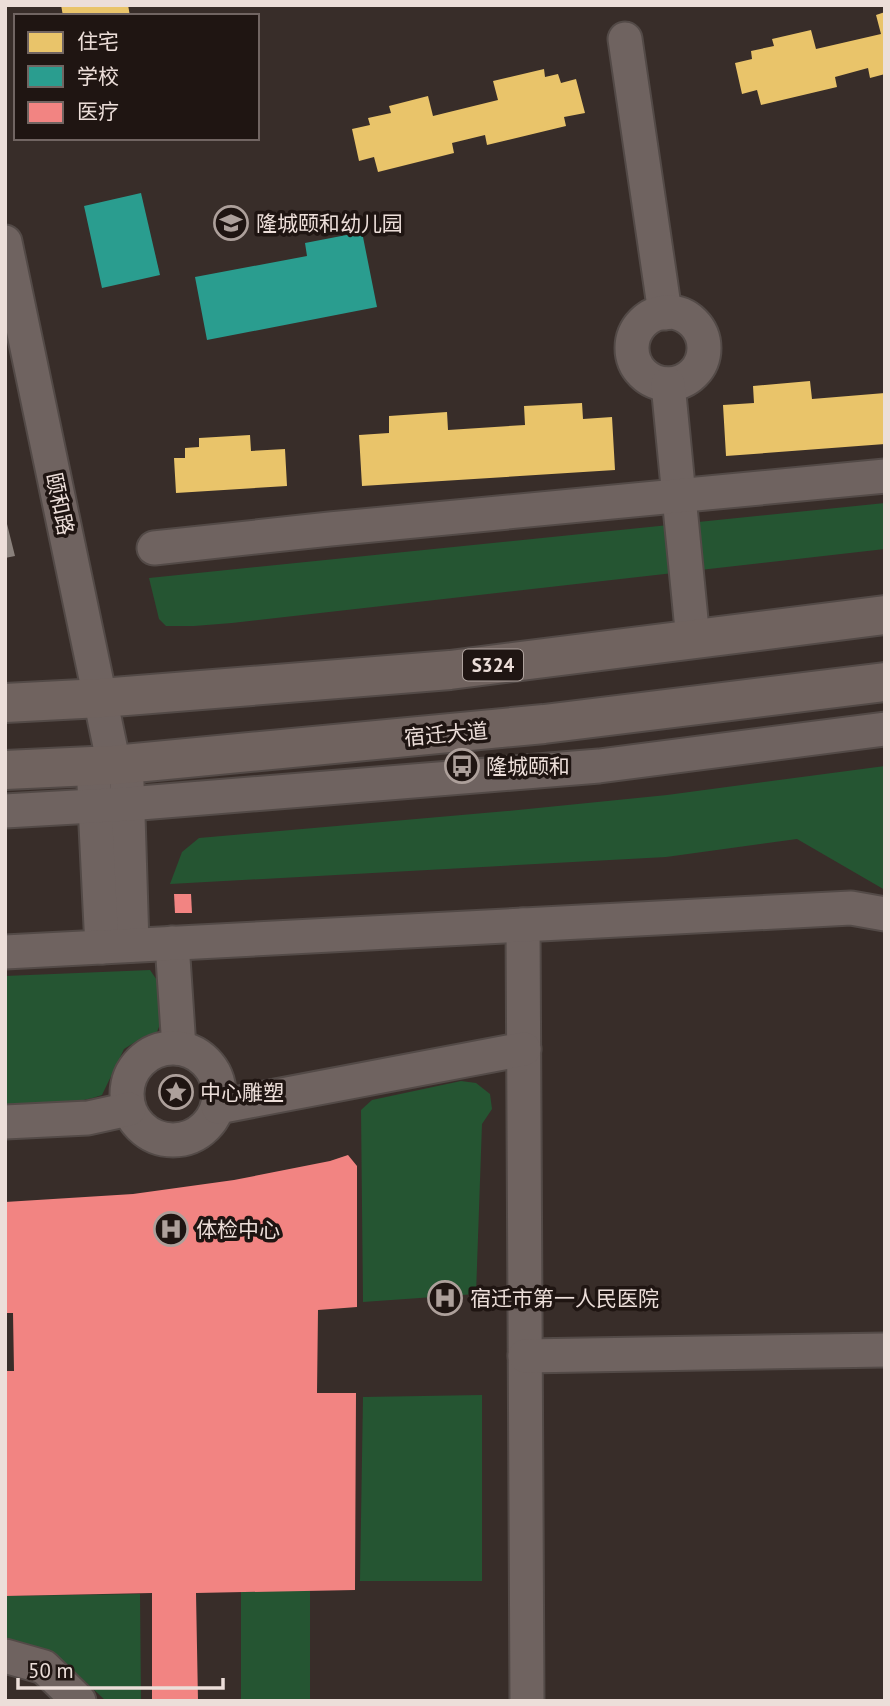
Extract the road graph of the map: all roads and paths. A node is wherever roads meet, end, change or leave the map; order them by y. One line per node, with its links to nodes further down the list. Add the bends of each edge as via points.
1 (625, 39): 4 (street)
2 (5, 242): 3 (street, 颐和路)
3 (10, 292): 12 (street, 颐和路)
4 (666, 313): 5 (street, via 640,325 632,347 638,369 646,377); 5 (street, via 693,323 704,344 703,356 690,376)
5 (668, 384): 7 (street)
6 (885, 476): 7 (street)
7 (679, 497): 8 (street); 10 (street)
8 (154, 548)
9 (885, 615): 10 (main road, S324)
10 (693, 640): 12 (main road, S324, via 450,670)
11 (885, 682): 15 (main road, 宿迁大道, via 581,721)
12 (100, 698): 13 (main road, S324); 15 (street, 颐和路)
13 (5, 703)
14 (885, 729): 17 (street, via 599,766)
15 (111, 765): 16 (main road, 宿迁大道); 17 (street); 18 (street)
16 (5, 771)
17 (128, 804): 18 (street); 23 (street)
18 (95, 806): 19 (street); 23 (street)
19 (5, 811)
20 (885, 914): 21 (street, via 851,908)
21 (523, 925): 22 (street); 26 (street)
22 (172, 943): 23 (street); 25 (street)
23 (117, 946): 24 (street)
24 (5, 952)
25 (178, 1048): 27 (street, via 194,1052 216,1075); 28 (street, via 148,1055 136,1066 129,1080)
26 (524, 1049): 27 (street); 31 (street)
27 (218, 1107): 28 (street, via 202,1131 174,1140 146,1132)
28 (129, 1109): 29 (street, via 88,1118)
29 (5, 1122)
30 (885, 1350): 31 (street)
31 (525, 1356): 34 (street)
32 (5, 1656): 33 (street, via 44,1667)
33 (79, 1701)
34 (527, 1701)

